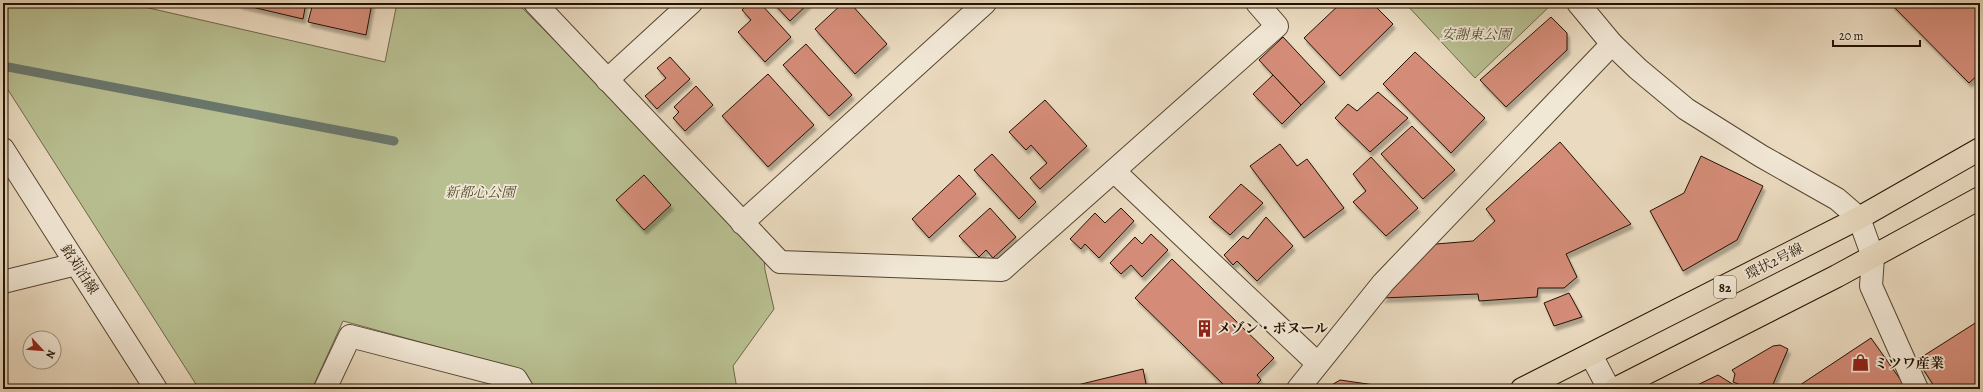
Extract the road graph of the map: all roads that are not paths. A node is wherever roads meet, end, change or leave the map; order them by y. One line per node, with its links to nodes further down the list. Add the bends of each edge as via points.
1 (535, 3): 7 (street)
2 (691, 3): 7 (street)
3 (985, 3): 13 (street)
4 (1257, 3): 10 (street, via 1277,26)
5 (1578, 3): 6 (street)
6 (1612, 44): 12 (street, via 1686,109 1837,199); 18 (street, via 1383,283)
7 (607, 80): 13 (street)
8 (3, 149): 15 (street, 銘苅泊線)
9 (1980, 149): 12 (main road, 環状2号線 / 82)
10 (1114, 171): 13 (street, via 1002,270 780,262); 18 (street)
11 (1980, 198): 14 (main road)
12 (1859, 218): 14 (street); 17 (main road, 環状2号線 / 82)
13 (742, 223)
14 (1873, 257): 25 (main road); 26 (street, via 1871,286)
15 (76, 264): 16 (street); 19 (street, 銘苅泊線)
16 (3, 282)
17 (1591, 355): 23 (main road, 環状2号線 / 82); 24 (street)
18 (1317, 363): 22 (street)
19 (156, 389)
20 (325, 389): 21 (street, via 350,336 516,379)
21 (522, 389)
22 (1298, 389)
23 (1522, 389)
24 (1609, 389)
25 (1615, 389)
26 (1917, 389)

